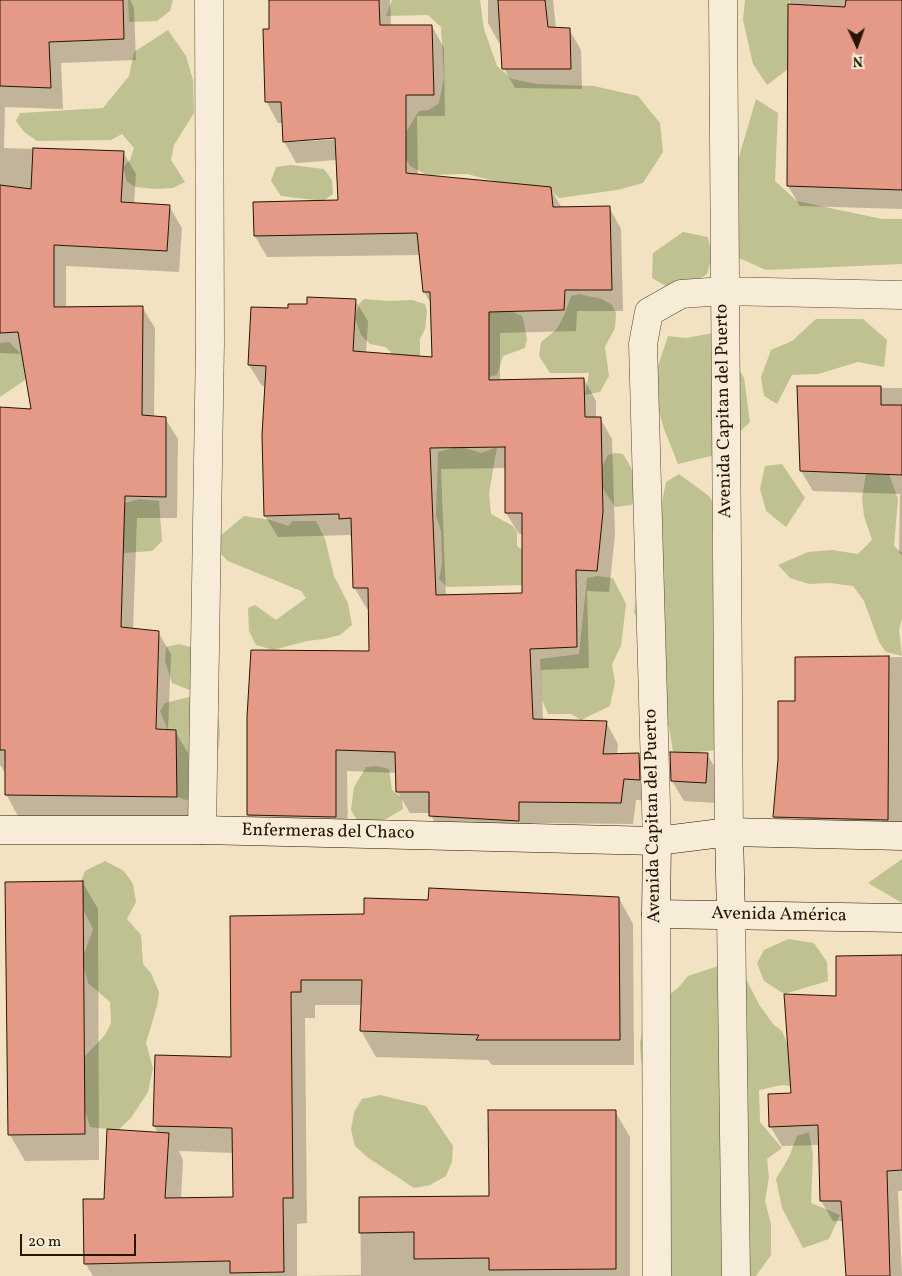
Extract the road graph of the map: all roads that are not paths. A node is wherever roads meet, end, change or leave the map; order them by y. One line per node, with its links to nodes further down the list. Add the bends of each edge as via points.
1 (209, 0): 6 (street, via 210,342)
2 (723, 0): 3 (street)
3 (724, 291): 4 (street); 7 (street, Avenida Capitan del Puerto); 9 (street, Avenida Capitan del Puerto, via 681,294 649,312 643,344)
4 (902, 295)
5 (0, 830): 6 (street, Enfermeras del Chaco)
6 (202, 830): 9 (street, Enfermeras del Chaco)
7 (729, 832): 8 (street); 9 (street); 11 (street, Avenida Capitan del Puerto)
8 (902, 836)
9 (657, 842): 10 (street, Avenida Capitan del Puerto)
10 (656, 914): 11 (street, Avenida América); 13 (street, Avenida Capitan del Puerto)
11 (731, 916): 12 (street, Avenida América); 14 (street, Avenida Capitan del Puerto)
12 (902, 918)
13 (657, 1276)
14 (736, 1276)

